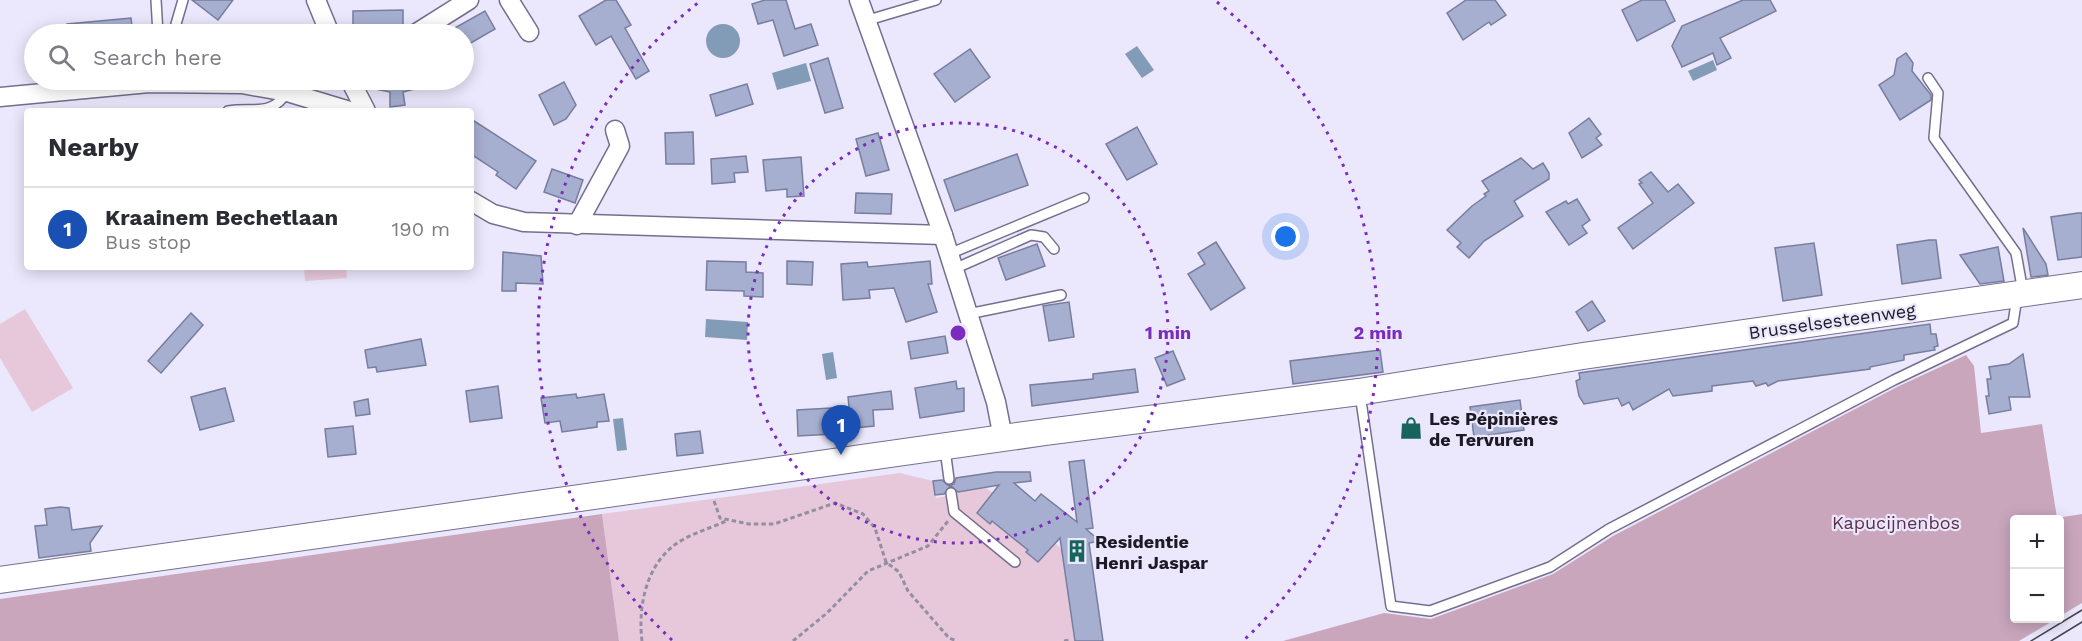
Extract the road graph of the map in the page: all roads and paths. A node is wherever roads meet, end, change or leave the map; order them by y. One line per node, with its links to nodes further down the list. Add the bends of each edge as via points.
1 (156, 0): 9 (lane)
2 (183, 0): 10 (lane)
3 (316, 0): 11 (street)
4 (469, 0): 12 (street)
5 (509, 0): 13 (street)
6 (859, 0): 8 (street)
7 (936, 0): 8 (lane)
8 (865, 21): 27 (street)
9 (157, 24)
10 (176, 24)
11 (326, 24)
12 (431, 24)
13 (529, 32)
14 (1928, 78): 31 (lane, via 1938,93 1934,138 2016,253)
15 (70, 90): 19 (street)
16 (276, 90): 18 (street)
17 (355, 90): 22 (street)
18 (287, 92): 20 (lane, via 280,104); 21 (street)
19 (0, 97)
20 (271, 108)
21 (340, 108)
22 (364, 108)
23 (615, 130): 26 (street, via 620,146)
24 (1084, 198): 29 (lane)
25 (474, 203): 26 (street, via 493,214 524,222)
26 (577, 225): 27 (street)
27 (943, 235): 29 (street)
28 (1054, 249): 29 (lane, via 1044,237 1031,235)
29 (952, 261): 33 (street)
30 (2082, 285): 31 (street, Brusselsesteenweg)
31 (2020, 294): 34 (street, Brusselsesteenweg); 34 (lane, via 2013,323 1894,380 1609,529 1550,567 1430,610 1391,606)
32 (1061, 295): 33 (lane)
33 (968, 314): 35 (street, via 996,402)
34 (1359, 392): 35 (street, Brusselsesteenweg)
35 (1003, 438): 36 (street, Brusselsesteenweg)
36 (945, 447): 37 (lane); 38 (street, Brusselsesteenweg)
37 (949, 479)
38 (711, 480): 41 (path, via 717,513); 44 (street, Brusselsesteenweg)
39 (951, 493): 40 (lane)
40 (954, 512): 42 (path, via 931,544); 43 (lane)
41 (726, 521): 42 (path, via 774,524 839,503 870,521); 46 (path, via 678,543 660,561 644,591)
42 (886, 562): 47 (path, via 868,571 827,614); 48 (path, via 899,572 908,591 949,638)
43 (1015, 562)
44 (0, 580)
45 (1070, 640): 49 (path)
46 (642, 641)
47 (793, 641)
48 (957, 641)
49 (1065, 641)

